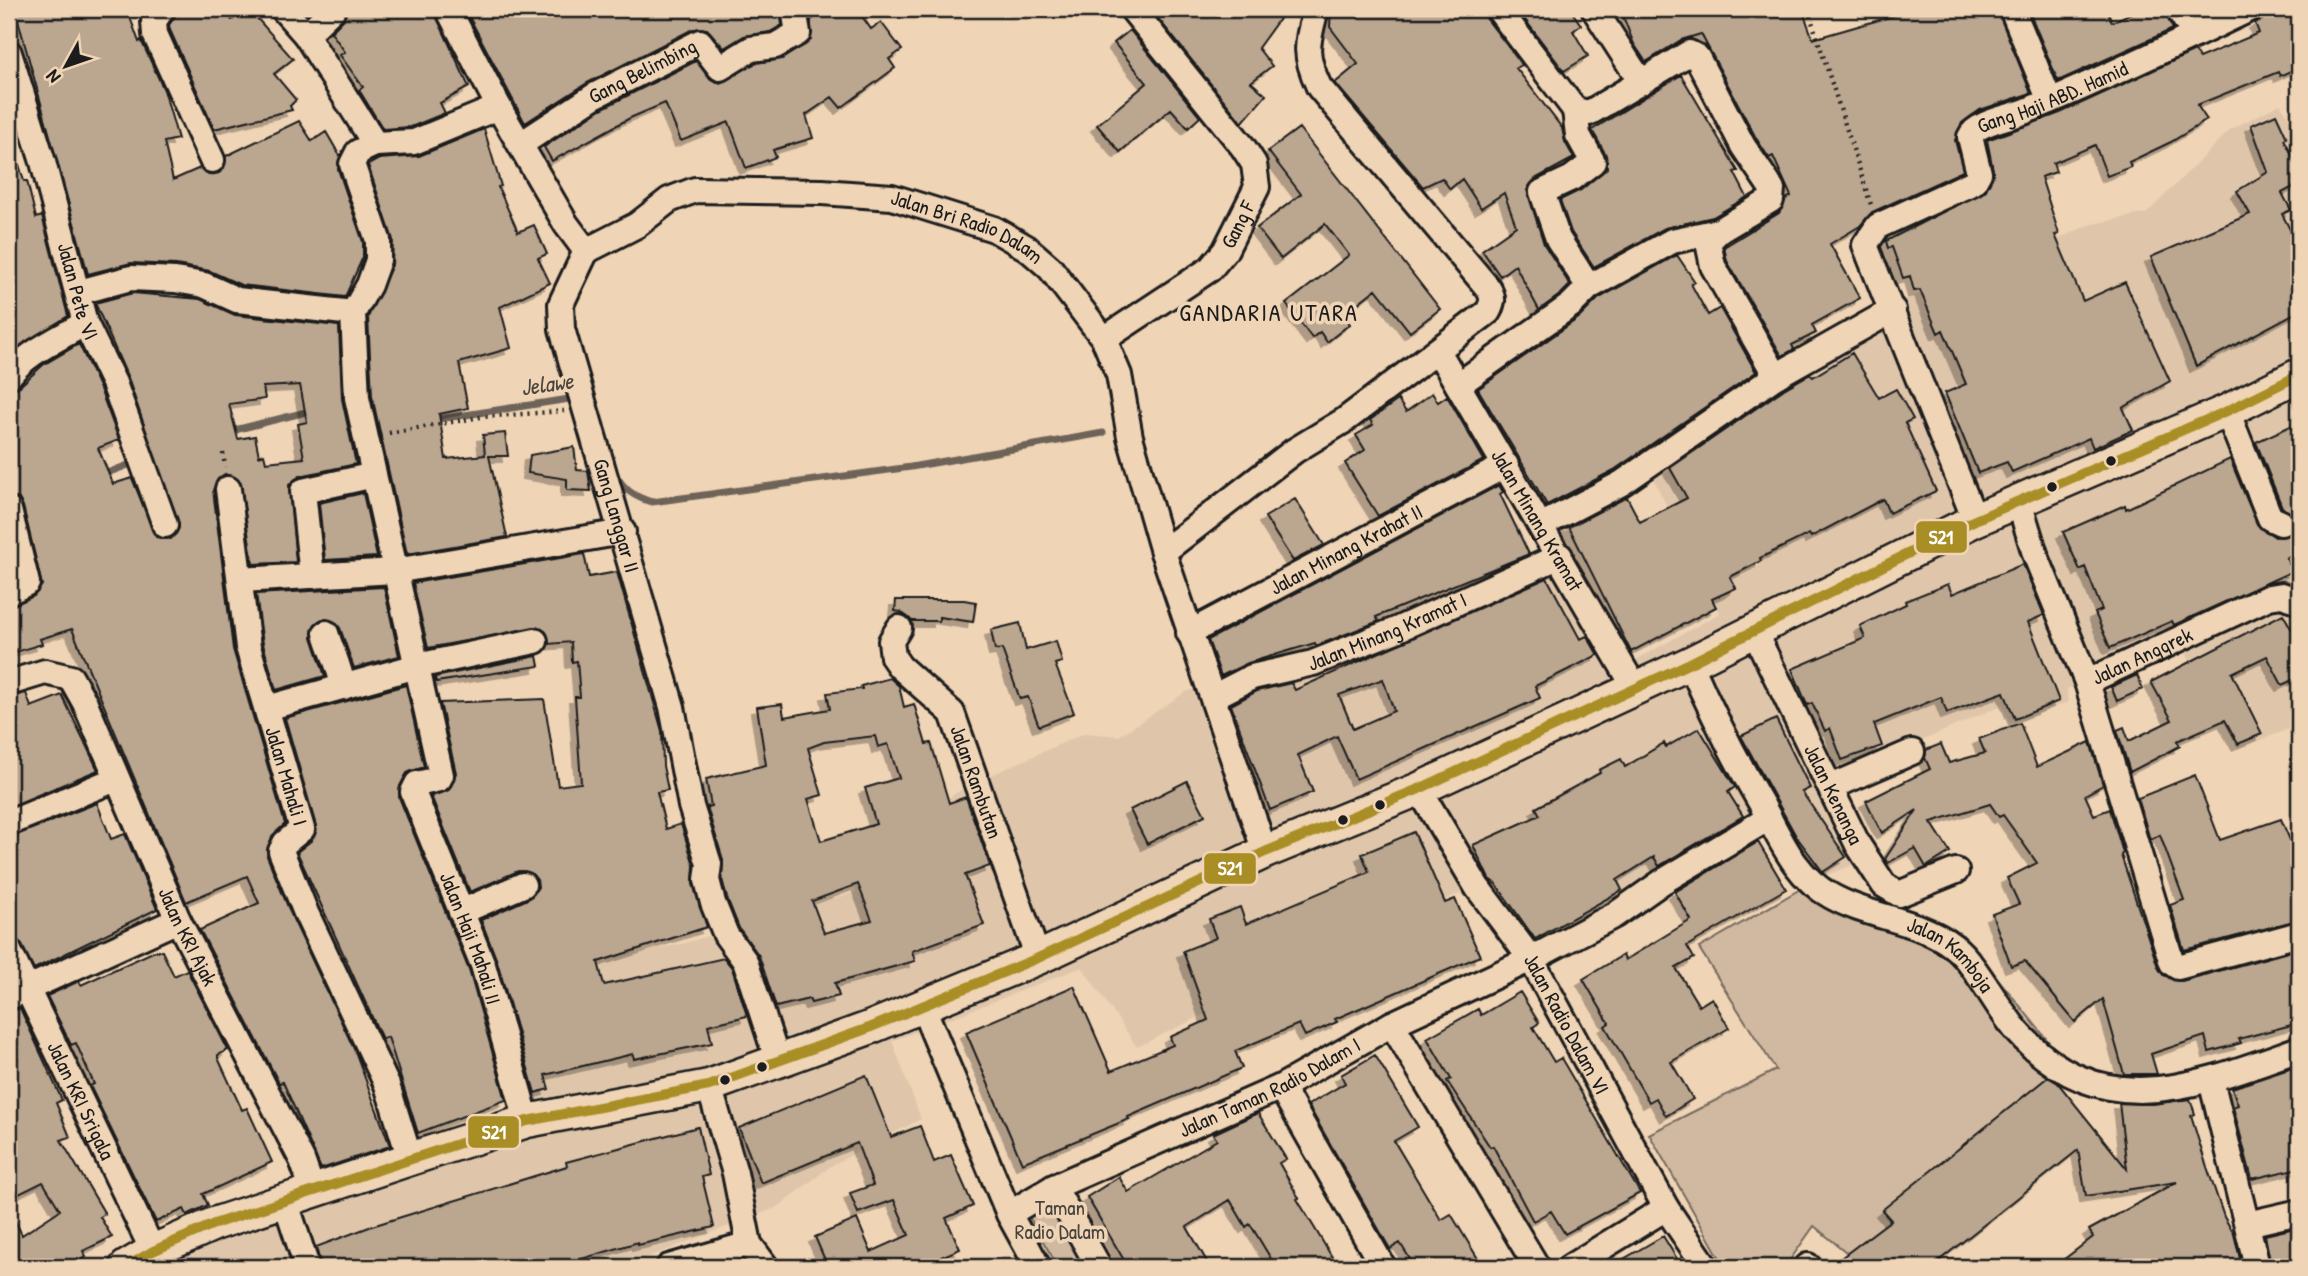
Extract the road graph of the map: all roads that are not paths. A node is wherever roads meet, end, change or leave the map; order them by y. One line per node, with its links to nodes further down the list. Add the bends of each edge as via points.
1 (162, 9): 22 (street, via 154,21 155,34)
2 (283, 9): 13 (street)
3 (332, 9): 13 (street)
4 (448, 9): 18 (street)
5 (1132, 9): 30 (street, Gang F, via 1243,147 1254,164 1256,187 1225,251 1210,269)
6 (1316, 9): 31 (street, via 1306,49 1320,87 1493,297 1488,312)
7 (1498, 9): 19 (street)
8 (1594, 9): 16 (street)
9 (2012, 9): 17 (street)
10 (2178, 9): 14 (street)
11 (2250, 9): 14 (street, Gang Haji ABD. Hamid)
12 (796, 21): 21 (street, Gang Belimbing, via 775,46 751,49 720,68 700,42 594,96)
13 (306, 35): 20 (street)
14 (2194, 35): 17 (street, Gang Haji ABD. Hamid)
15 (9, 53): 26 (street, Jalan Pete VI)
16 (1642, 82): 19 (street, via 1589,113); 23 (street, via 1689,53 1697,57 1743,146 1772,188 1771,200)
17 (2050, 101): 27 (street, Gang Haji ABD. Hamid, via 1971,133 1979,173 1974,182 1878,226 1865,245)
18 (500, 110): 20 (street, via 414,142); 21 (street)
19 (1575, 110): 25 (street, via 1578,135 1593,162 1542,192 1558,239)
20 (375, 144): 28 (street, via 353,157 352,164 378,240 378,260)
21 (521, 144): 24 (street)
22 (212, 160)
23 (1718, 231): 25 (street, via 1672,241); 33 (street, via 1708,242 1713,266)
24 (586, 251): 30 (street, Jalan Bri Radio Dalam, via 637,225 669,200 695,190 822,191 892,197 994,229 1027,248 1050,268); 46 (street, Gang Langgar II, via 560,313)
25 (1589, 287): 35 (street, via 1571,305)
26 (79, 292): 28 (street, via 131,278 175,280 204,285 237,300); 29 (street, Jalan Pete VI)
27 (1893, 310): 33 (street); 42 (street)
28 (353, 313): 38 (street, via 358,405)
29 (85, 323): 32 (street, via 36,352); 44 (street, Jalan Pete VI, via 114,383)
30 (1104, 339): 47 (street, Jalan Bri Radio Dalam, via 1118,374 1130,437)
31 (1438, 351): 35 (street, Jalan Minang Kramat); 47 (street, via 1345,420 1294,451)
32 (9, 376)
33 (1776, 376): 45 (street, via 1622,483)
34 (2298, 381): 36 (main road)
35 (1458, 385): 37 (street, Jalan Minang Kramat)
36 (2227, 411): 40 (main road); 43 (street, via 2270,518)
37 (1506, 465): 45 (street, Jalan Minang Kramat); 57 (street, Jalan Minang Krahat II)
38 (374, 475): 49 (street); 50 (street, via 303,491)
39 (228, 489): 51 (street, Jalan Mahali I)
40 (2020, 502): 42 (main road); 61 (street, Jalan Anggrek, via 2035,554)
41 (10, 514): 52 (street, via 27,583)
42 (1975, 520): 55 (main road)
43 (2281, 523)
44 (165, 525)
45 (1542, 525): 48 (street, Jalan Minang Kramat)
46 (623, 532): 49 (street); 86 (street, Gang Langgar II, via 672,707 691,806 709,864 707,880 713,903 726,935 744,961)
47 (1163, 552): 57 (street, Jalan Bri Radio Dalam)
48 (1560, 556): 64 (street, Jalan Minang Kramat); 65 (street, Jalan Minang Kramat I, via 1396,630 1313,663 1252,677)
49 (395, 571): 50 (street); 60 (street)
50 (312, 576): 51 (street)
51 (240, 580): 66 (street, Jalan Mahali I, via 248,647)
52 (9, 592)
53 (2299, 601): 61 (street, Jalan Anggrek, via 2282,595 2269,597)
54 (899, 628): 80 (street, Jalan Rambutan, via 891,641 893,657 952,713)
55 (1754, 629): 59 (main road); 69 (street, Jalan Kenanga)
56 (326, 633): 63 (street, via 340,665)
57 (1189, 633): 65 (street, Jalan Bri Radio Dalam)
58 (535, 641): 60 (street)
59 (1690, 663): 64 (main road); 71 (street, Jalan Kamboja, via 1719,730)
60 (417, 666): 63 (street); 76 (street, Jalan Haji Mahali II, via 441,775 417,784 413,792)
61 (2087, 682): 78 (street, via 2172,963 2178,967)
62 (9, 683): 68 (street, Jalan KRI Ajak, via 45,672 71,678)
63 (343, 687): 66 (street)
64 (1635, 688): 70 (main road)
65 (1213, 698): 73 (street, Jalan Bri Radio Dalam)
66 (267, 708): 91 (street, Jalan Mahali I, via 302,829 281,851 387,1086)
67 (1912, 752): 69 (street)
68 (116, 779): 72 (street); 77 (street, Jalan KRI Ajak)
69 (1831, 787): 74 (street, Jalan Kenanga, via 1858,845 1893,892 1907,892)
70 (1419, 789): 73 (main road); 81 (street, Jalan Radio Dalam VI, via 1477,887)
71 (1769, 818): 81 (street, Jalan Taman Radio Dalam I, via 1615,915); 87 (street, Jalan Kamboja, via 1789,857 1806,878 1832,897 1930,931 1956,948 2026,1041 2065,1072 2103,1088 2138,1092)
72 (9, 823)
73 (1265, 852): 80 (main road)
74 (1956, 871)
75 (523, 885): 76 (street)
76 (461, 912): 90 (street, Jalan Haji Mahali II, via 483,965)
77 (178, 920): 82 (street); 93 (street, Jalan KRI Ajak, via 302,1160)
78 (2299, 934)
79 (9, 951): 82 (street, Jalan KRI Srigala)
80 (1038, 958): 83 (main road)
81 (1531, 959): 84 (street, Jalan Taman Radio Dalam I); 94 (street, Jalan Radio Dalam VI)
82 (17, 994): 99 (street, Jalan KRI Srigala)
83 (922, 1005): 86 (main road); 96 (street)
84 (1392, 1024): 89 (street, Jalan Taman Radio Dalam I); 108 (street)
85 (2299, 1049): 87 (street, Jalan Kamboja)
86 (778, 1062): 88 (main road)
87 (2211, 1080): 97 (street)
88 (709, 1086): 90 (main road); 98 (street, via 735,1173)
89 (1281, 1087): 92 (street, Jalan Taman Radio Dalam I); 107 (street)
90 (527, 1122): 91 (main road)
91 (410, 1159): 93 (main road)
92 (1054, 1187): 96 (street, Jalan Taman Radio Dalam I); 106 (street)
93 (299, 1196): 99 (main road, via 214,1224); 102 (street, Jalan KRI Ajak)
94 (1665, 1208): 109 (street); 110 (street, Jalan Radio Dalam VI)
95 (2299, 1212): 97 (street)
96 (1009, 1214): 105 (street)
97 (2247, 1224): 100 (street)
98 (749, 1244): 103 (street); 104 (street)
99 (153, 1251): 101 (main road)
100 (2257, 1266)
101 (127, 1267)
102 (307, 1267)
103 (669, 1267)
104 (766, 1267)
105 (1038, 1267)
106 (1099, 1267)
107 (1384, 1267)
108 (1537, 1267)
109 (1570, 1267)
110 (1706, 1267)

